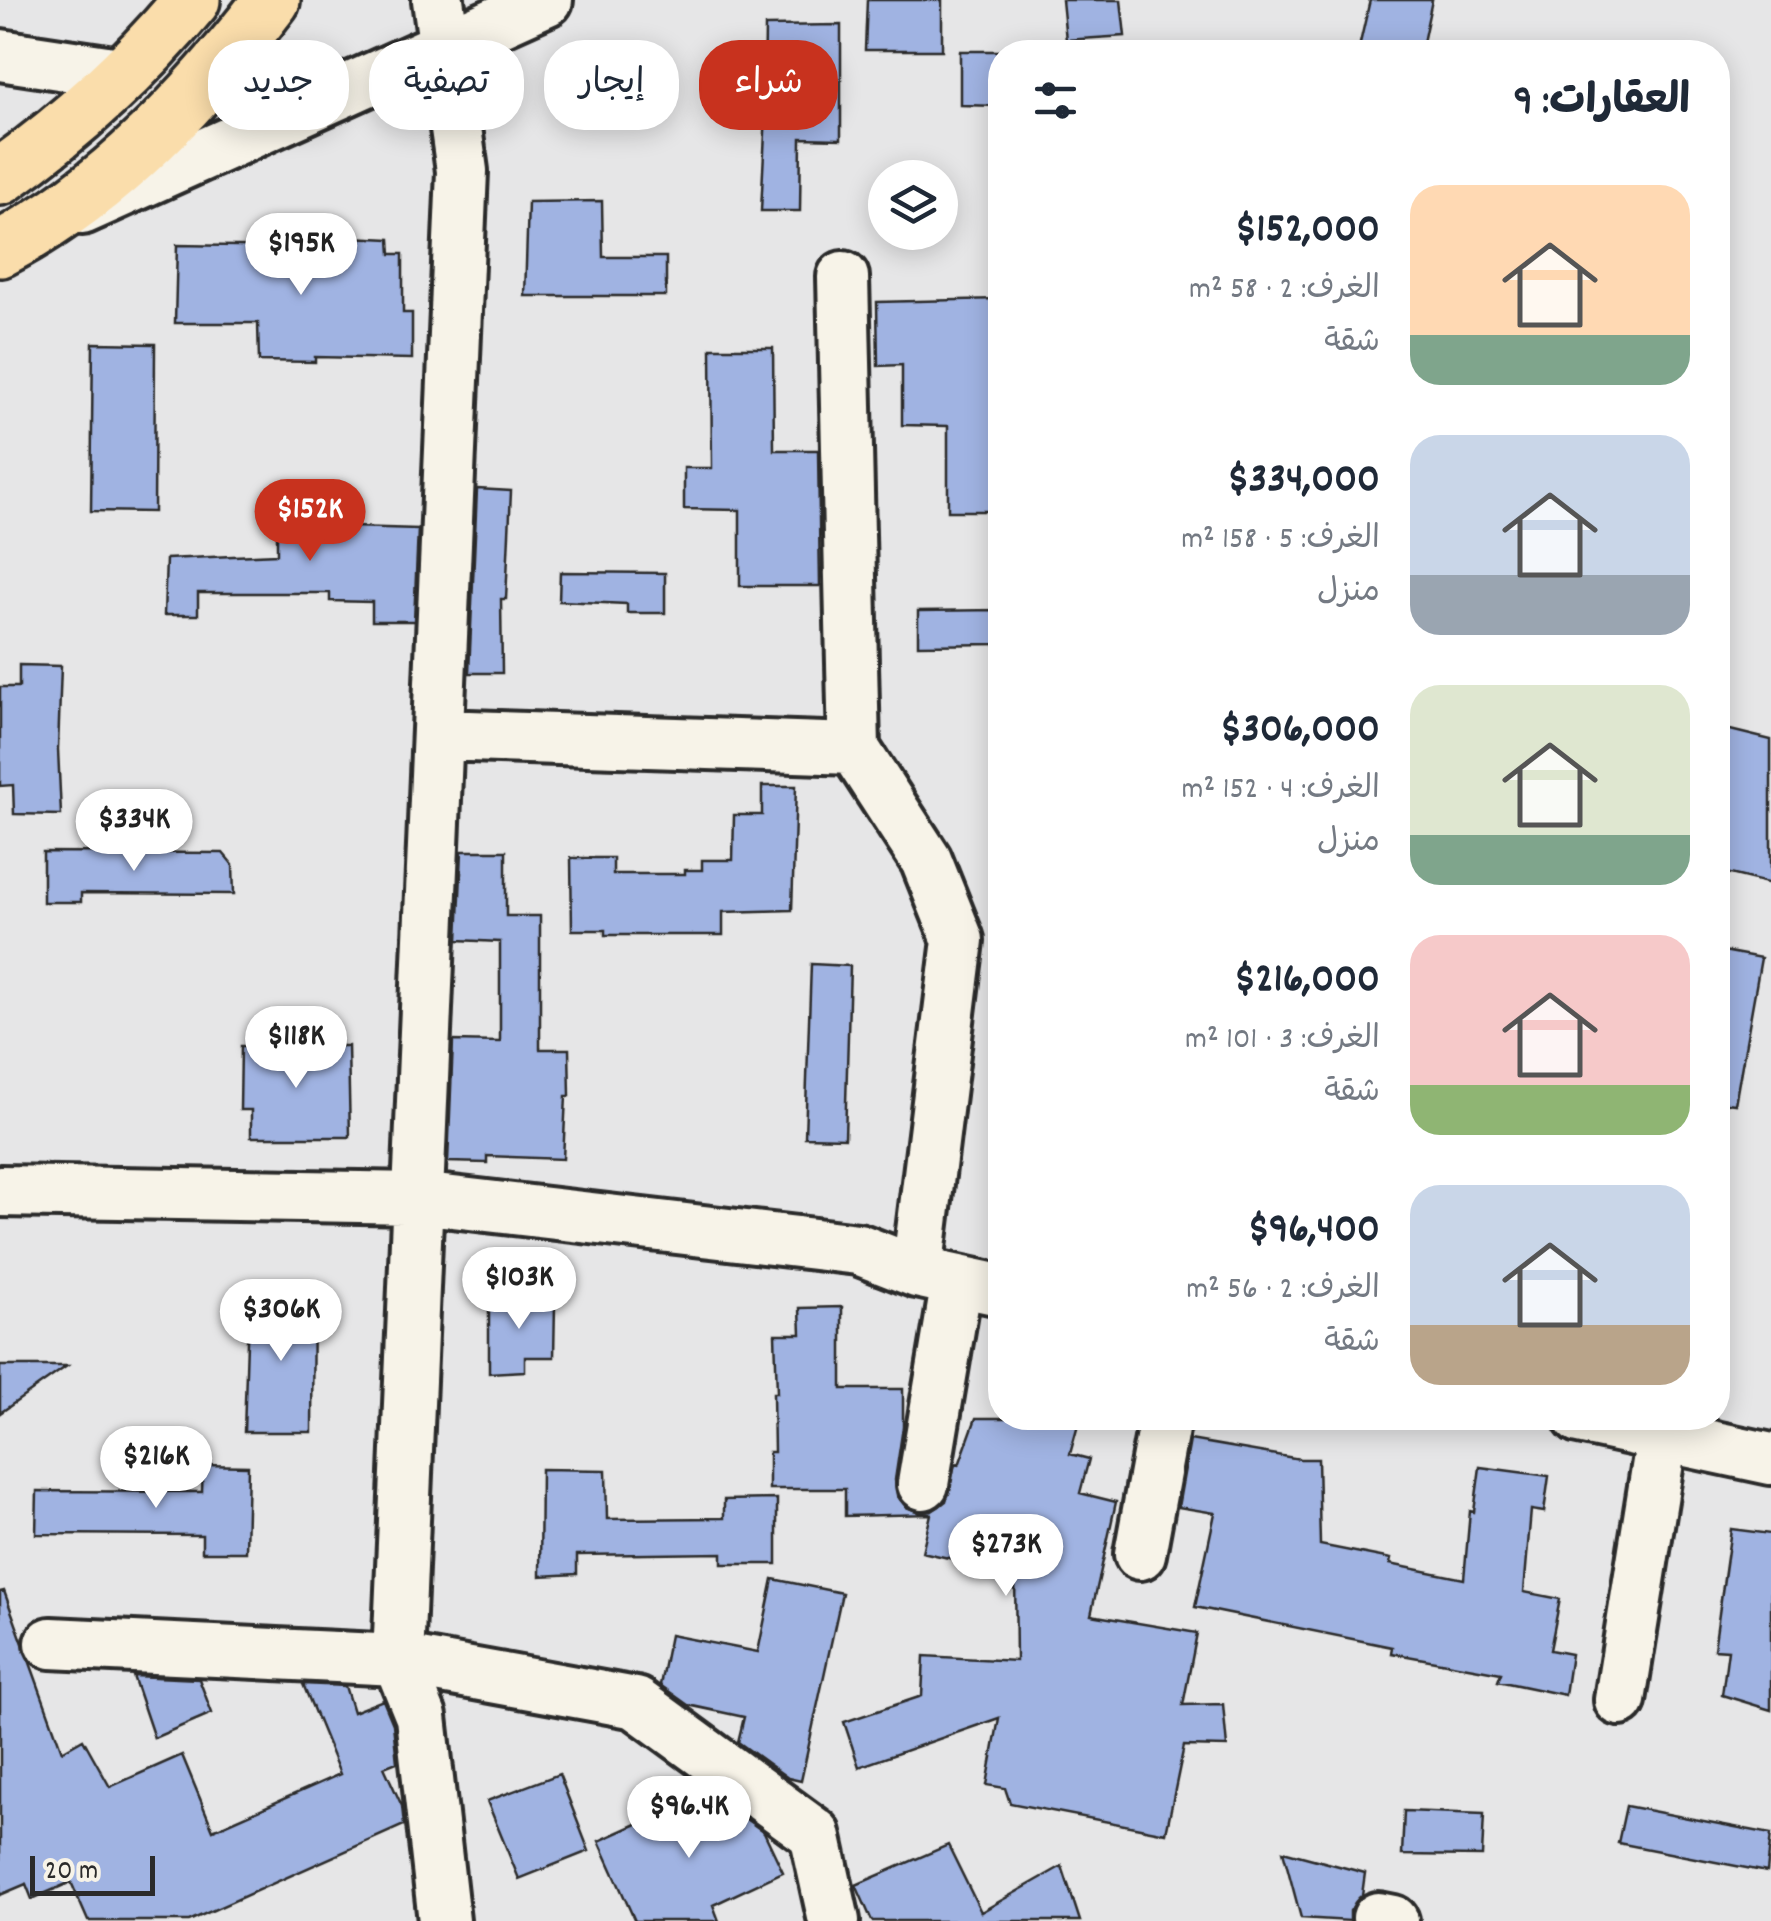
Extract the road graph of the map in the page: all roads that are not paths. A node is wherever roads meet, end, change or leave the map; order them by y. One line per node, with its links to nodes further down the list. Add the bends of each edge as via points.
1 (192, 0): 8 (main road)
2 (272, 0): 12 (main road, via 226,61 140,148)
3 (438, 0): 5 (street)
4 (547, 0): 6 (street)
5 (443, 40)
6 (461, 40)
7 (0, 54): 8 (street)
8 (126, 74): 11 (main road)
9 (369, 82): 12 (street)
10 (456, 130): 14 (street, via 462,171)
11 (0, 177)
12 (23, 237)
13 (843, 277): 15 (street)
14 (440, 735): 15 (street); 17 (street)
15 (854, 749): 18 (street, via 926,860 958,940)
16 (0, 1190): 17 (street)
17 (418, 1198): 18 (street, via 858,1249); 26 (street)
18 (958, 1281): 23 (street)
19 (1163, 1430): 24 (street)
20 (1663, 1430): 27 (street)
21 (1673, 1430): 22 (street)
22 (1771, 1459)
23 (923, 1484)
24 (1140, 1554)
25 (52, 1643): 26 (street)
26 (398, 1660): 28 (street, via 420,1718); 29 (street, via 636,1703 815,1834)
27 (1620, 1700)
28 (444, 1921)
29 (834, 1921)

